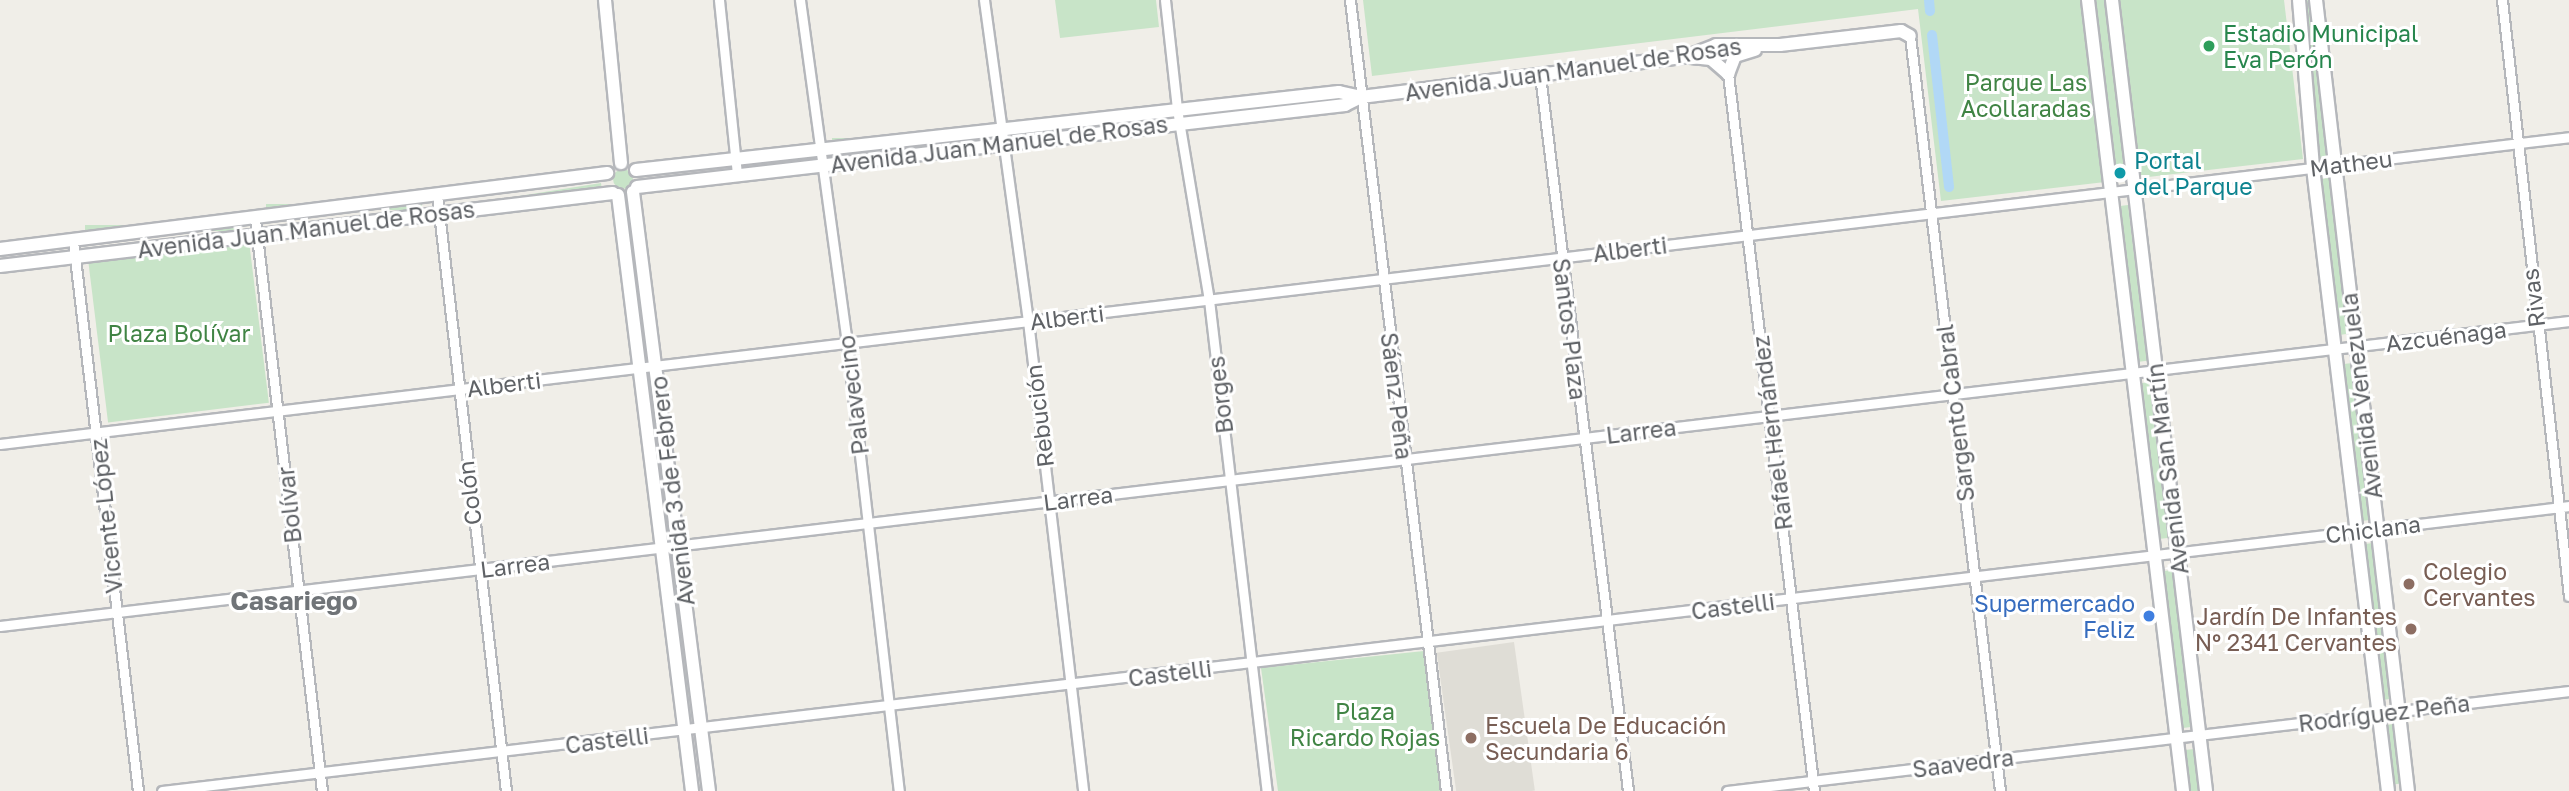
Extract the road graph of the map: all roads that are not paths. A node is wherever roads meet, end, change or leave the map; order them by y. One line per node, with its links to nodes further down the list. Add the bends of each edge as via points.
1 (605, 0): 25 (street)
2 (719, 0): 28 (street)
3 (800, 0): 24 (street, Palavecino)
4 (984, 0): 22 (street, Rebución)
5 (1165, 0): 18 (street, Borges)
6 (1350, 0): 17 (street, Sáenz Peña)
7 (2088, 0): 33 (street, Avenida San Martín)
8 (2112, 0): 31 (street, Avenida San Martín)
9 (2299, 0): 27 (street, Avenida Venezuela)
10 (2316, 0): 26 (street, Avenida Venezuela)
11 (2502, 0): 23 (street, Rivas)
12 (1910, 36): 13 (street, Avenida Juan Manuel de Rosas, via 1901,31); 37 (street, Sargento Cabral)
13 (1780, 45): 14 (street, Avenida Juan Manuel de Rosas, via 1716,45); 15 (street, via 1735,56)
14 (1688, 56): 15 (street, via 1711,59); 16 (street, Avenida Juan Manuel de Rosas)
15 (1728, 74): 40 (street, Rafael Hernández)
16 (1541, 75): 17 (street, Avenida Juan Manuel de Rosas); 43 (street, Santos Plaza)
17 (1361, 97): 18 (street, Avenida Juan Manuel de Rosas, via 1339,92); 19 (street, Avenida Juan Manuel de Rosas, via 1345,104); 46 (street, Sáenz Peña)
18 (1177, 110): 19 (street, Borges); 20 (street, Avenida Juan Manuel de Rosas)
19 (1181, 123): 20 (street, Avenida Juan Manuel de Rosas); 47 (street, Borges)
20 (1090, 127): 22 (street, Avenida Juan Manuel de Rosas)
21 (2569, 137): 23 (street, Matheu)
22 (1000, 138): 24 (street, Avenida Juan Manuel de Rosas); 48 (street, Rebución)
23 (2515, 143): 26 (street, Matheu); 50 (street, Rivas)
24 (820, 159): 28 (street, Avenida Juan Manuel de Rosas); 51 (street, Palavecino)
25 (621, 163): 29 (street); 30 (street)
26 (2333, 165): 27 (street, Matheu); 52 (street, Avenida Venezuela)
27 (2313, 167): 31 (street, Matheu); 53 (street, Avenida Venezuela)
28 (736, 168): 29 (street, Avenida Juan Manuel de Rosas); 32 (street, Avenida Juan Manuel de Rosas)
29 (636, 170): 32 (street, Avenida 3 de Febrero)
30 (607, 173): 34 (street, Avenida 3 de Febrero); 35 (street, Avenida Juan Manuel de Rosas)
31 (2133, 189): 33 (street, Alberti); 56 (street, Avenida San Martín)
32 (635, 190): 34 (street, Avenida Juan Manuel de Rosas); 54 (street, Avenida 3 de Febrero)
33 (2111, 192): 37 (street, Alberti); 57 (street, Avenida San Martín)
34 (616, 194): 36 (street, Avenida Juan Manuel de Rosas); 55 (street, Avenida 3 de Febrero)
35 (437, 195): 36 (street, Colón); 38 (street, Avenida Juan Manuel de Rosas)
36 (438, 211): 39 (street, Avenida Juan Manuel de Rosas); 58 (street, Colón)
37 (1931, 213): 40 (street, Alberti); 59 (street, Sargento Cabral)
38 (255, 219): 39 (street, Bolívar); 41 (street, Avenida Juan Manuel de Rosas)
39 (256, 233): 44 (street, Avenida Juan Manuel de Rosas); 60 (street, Bolívar)
40 (1749, 235): 43 (street, Alberti); 61 (street, Rafael Hernández)
41 (73, 241): 42 (street, Avenida Juan Manuel de Rosas); 44 (street, Vicente López)
42 (0, 249)
43 (1562, 257): 46 (street, Alberti); 63 (street, Santos Plaza)
44 (75, 258): 45 (street, Avenida Juan Manuel de Rosas); 62 (street, Vicente López)
45 (0, 267)
46 (1383, 279): 47 (street, Alberti); 65 (street, Sáenz Peña)
47 (1209, 300): 48 (street, Alberti); 66 (street, Borges)
48 (1028, 321): 51 (street, Alberti); 67 (street, Rebución)
49 (2569, 321): 50 (street, Azcuénaga)
50 (2537, 325): 52 (street, Azcuénaga); 69 (street, Rivas)
51 (847, 343): 54 (street, Alberti); 70 (street, Palavecino)
52 (2355, 347): 53 (street, Azcuénaga); 71 (street, Avenida Venezuela)
53 (2335, 349): 56 (street, Azcuénaga); 72 (street, Avenida Venezuela)
54 (657, 366): 55 (street, Alberti); 73 (street, Avenida 3 de Febrero)
55 (642, 368): 58 (street, Alberti); 74 (street, Avenida 3 de Febrero)
56 (2155, 370): 57 (street, Larrea); 75 (street, Avenida San Martín)
57 (2133, 373): 59 (street, Larrea); 76 (street, Avenida San Martín)
58 (457, 390): 60 (street, Alberti); 77 (street, Colón)
59 (1953, 394): 61 (street, Larrea); 78 (street, Sargento Cabral)
60 (279, 411): 62 (street, Alberti); 79 (street, Bolívar)
61 (1770, 416): 63 (street, Larrea); 81 (street, Rafael Hernández)
62 (97, 433): 64 (street, Alberti); 82 (street, Vicente López)
63 (1584, 438): 65 (street, Larrea); 83 (street, Santos Plaza)
64 (0, 444)
65 (1405, 459): 66 (street, Larrea); 85 (street, Sáenz Peña)
66 (1230, 481): 67 (street, Larrea); 86 (street, Borges)
67 (1049, 502): 70 (street, Larrea); 87 (street, Rebución)
68 (2569, 506): 69 (street, Chiclana)
69 (2558, 507): 71 (street, Chiclana); 80 (street, Rivas)
70 (868, 523): 73 (street, Larrea); 89 (street, Palavecino)
71 (2377, 529): 72 (street, Chiclana); 90 (street, Avenida Venezuela)
72 (2357, 531): 75 (street, Chiclana); 91 (street, Avenida Venezuela)
73 (678, 545): 74 (street, Larrea); 92 (street, Avenida 3 de Febrero)
74 (663, 547): 77 (street, Larrea); 93 (street, Avenida 3 de Febrero)
75 (2178, 553): 76 (street, Castelli); 94 (street, Avenida San Martín)
76 (2155, 555): 78 (street, Castelli); 95 (street, Avenida San Martín)
77 (478, 569): 79 (street, Larrea); 96 (street, Colón)
78 (1975, 577): 81 (street, Castelli); 97 (street, Sargento Cabral)
79 (299, 590): 82 (street, Larrea); 98 (street, Bolívar)
80 (2569, 596)
81 (1792, 599): 83 (street, Castelli); 99 (street, Rafael Hernández)
82 (116, 612): 84 (street, Larrea); 100 (street, Vicente López)
83 (1606, 621): 85 (street, Castelli); 110 (street, Santos Plaza)
84 (0, 626)
85 (1428, 642): 86 (street, Castelli); 109 (street, Sáenz Peña)
86 (1252, 664): 87 (street, Castelli); 108 (street, Borges)
87 (1070, 685): 89 (street, Castelli); 107 (street, Rebución)
88 (2569, 691): 90 (street, Rodríguez Peña)
89 (889, 707): 92 (street, Castelli); 106 (street, Palavecino)
90 (2399, 711): 91 (street, Rodríguez Peña); 116 (street, Avenida Venezuela)
91 (2379, 713): 94 (street, Rodríguez Peña); 115 (street, Avenida Venezuela)
92 (701, 729): 93 (street, Castelli); 105 (street, Avenida 3 de Febrero)
93 (685, 731): 96 (street, Castelli); 104 (street, Avenida 3 de Febrero)
94 (2200, 735): 95 (street, Saavedra); 114 (street, Avenida San Martín)
95 (2176, 737): 97 (street, Saavedra); 113 (street, Avenida San Martín)
96 (501, 752): 98 (street, Castelli); 103 (street, Colón)
97 (1997, 759): 99 (street, Saavedra); 112 (street, Sargento Cabral)
98 (320, 773): 101 (street, Castelli); 102 (street, Bolívar)
99 (1814, 786): 111 (street, Saavedra)
100 (138, 791)
101 (162, 791)
102 (322, 791)
103 (506, 791)
104 (692, 791)
105 (709, 791)
106 (899, 791)
107 (1083, 791)
108 (1267, 791)
109 (1446, 791)
110 (1628, 791)
111 (1727, 791)
112 (2000, 791)
113 (2183, 791)
114 (2206, 791)
115 (2388, 791)
116 (2408, 791)

